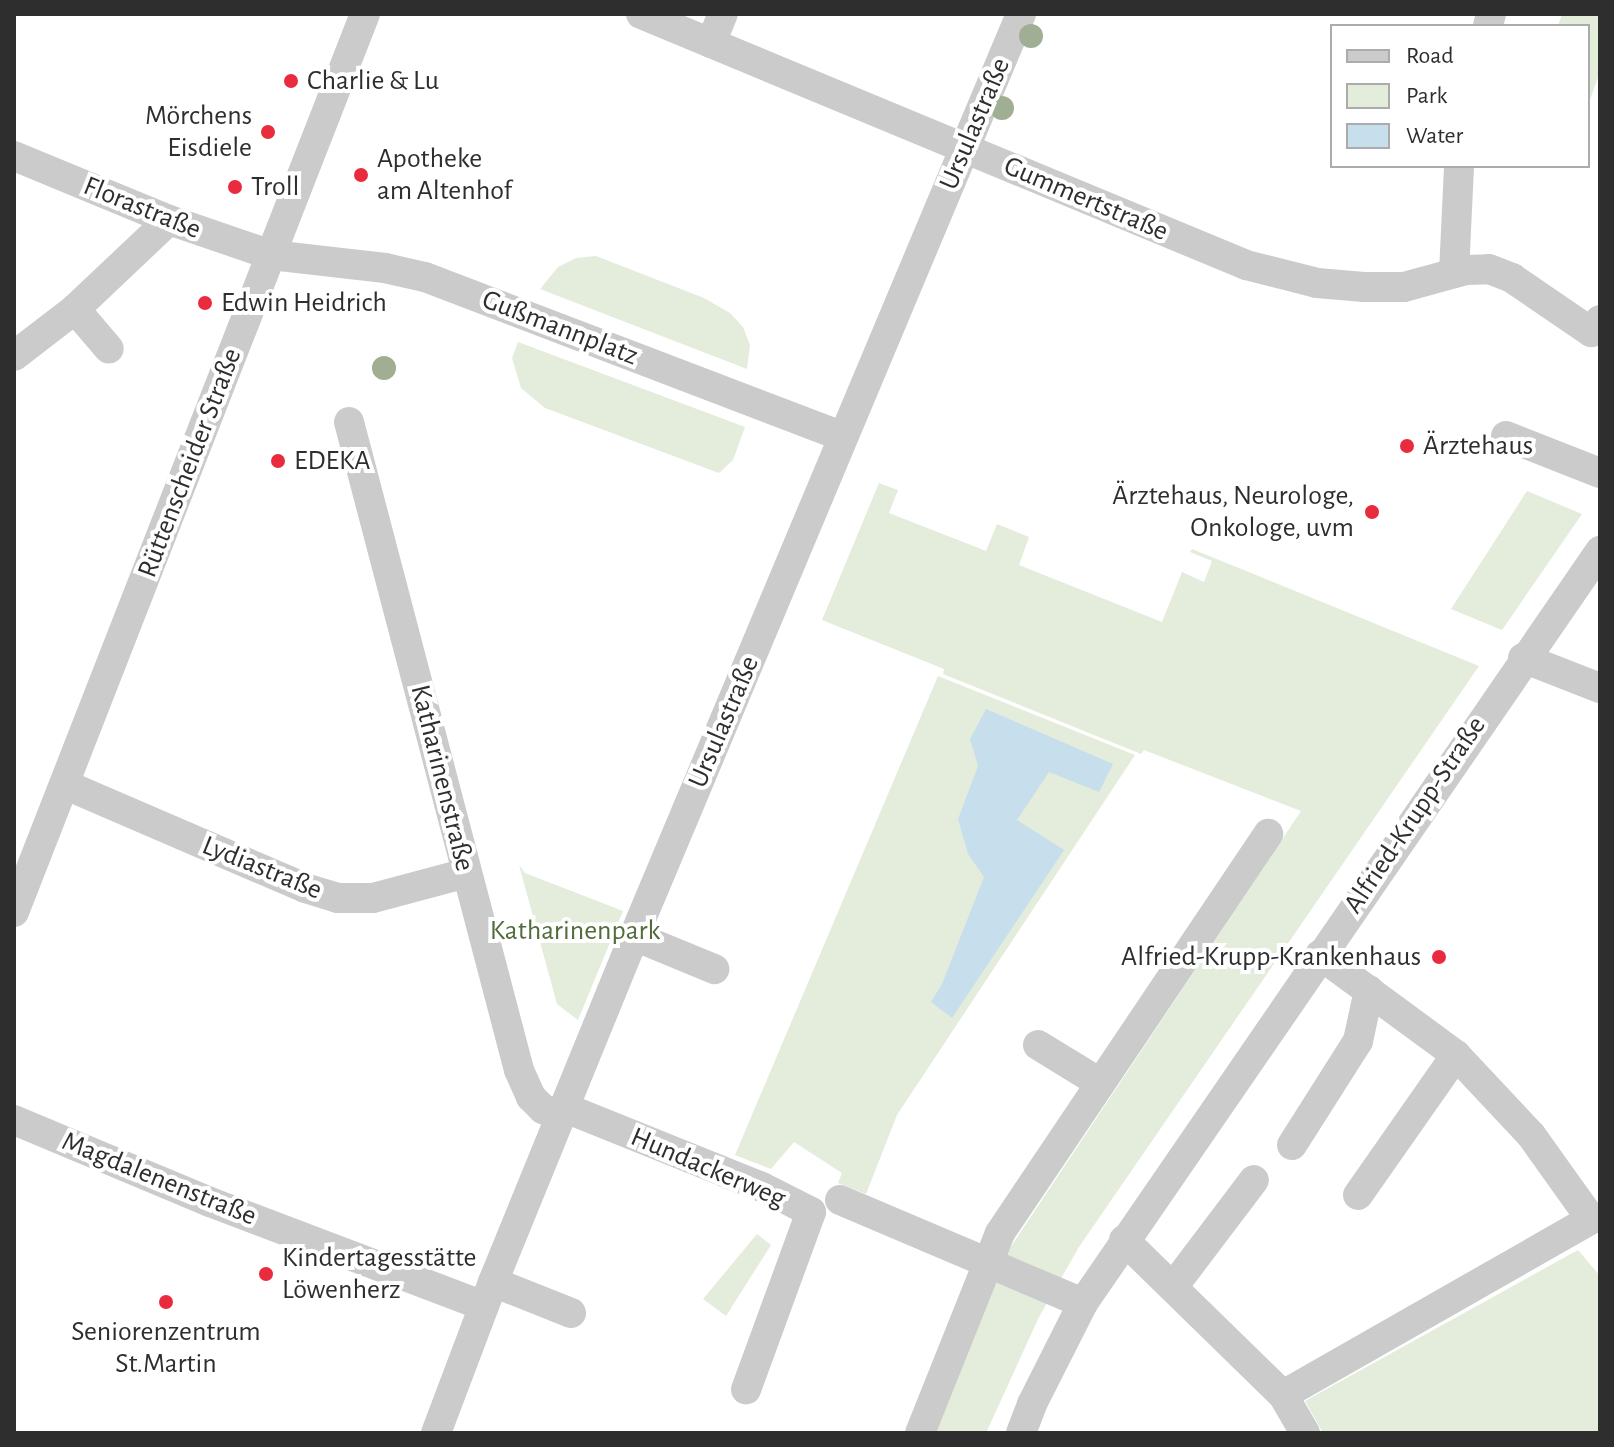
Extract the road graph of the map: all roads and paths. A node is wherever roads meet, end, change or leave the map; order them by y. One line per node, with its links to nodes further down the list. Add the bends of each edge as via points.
1 (365, 14): 10 (street, Rüttenscheider Straße)
2 (641, 14): 5 (street, Gummertstraße)
3 (723, 14): 5 (street)
4 (1021, 14): 6 (street, Ursulastraße)
5 (711, 43): 6 (street, Gummertstraße)
6 (965, 148): 11 (street, Gummertstraße, via 1224,257 1292,278 1341,286 1404,287); 17 (street, Ursulastraße)
7 (14, 156): 9 (street, Florastraße)
8 (1459, 168): 11 (street)
9 (169, 220): 10 (street, Florastraße); 12 (street)
10 (271, 255): 17 (street, Gußmannplatz, via 425,277); 23 (street, Rüttenscheider Straße)
11 (1454, 273): 13 (street, Gummertstraße, via 1502,273)
12 (75, 309): 14 (street); 15 (street)
13 (1595, 326)
14 (109, 349)
15 (14, 356)
16 (349, 422): 25 (street, Katharinenstraße)
17 (841, 436): 27 (street, Ursulastraße)
18 (1506, 436): 19 (street)
19 (1600, 473)
20 (1600, 551): 21 (street, Alfried-Krupp-Straße)
21 (1523, 658): 22 (street); 28 (street, Alfried-Krupp-Straße)
22 (1600, 688)
23 (66, 785): 25 (street, Lydiastraße, via 337,898 373,898); 26 (street, Rüttenscheider Straße)
24 (1268, 834): 33 (street)
25 (466, 873): 34 (street, Katharinenstraße, via 519,1070 543,1109)
26 (14, 912)
27 (634, 936): 29 (street); 34 (street, Ursulastraße)
28 (1320, 955): 30 (street); 40 (street, Alfried-Krupp-Straße)
29 (714, 969)
30 (1369, 990): 32 (street); 36 (street, via 1358,1041)
31 (1038, 1045): 33 (street)
32 (1456, 1055): 38 (street); 47 (street, via 1531,1135 1591,1219)
33 (1100, 1083): 41 (street, via 1000,1233)
34 (562, 1112): 43 (street, Ursulastraße); 46 (street, Hundackerweg, via 762,1187 811,1212)
35 (14, 1120): 43 (street, Magdalenenstraße, via 210,1202)
36 (1292, 1145)
37 (1254, 1180): 42 (street)
38 (1358, 1195)
39 (840, 1200): 41 (street)
40 (1124, 1240): 42 (street); 44 (street, Alfried-Krupp-Straße)
41 (988, 1262): 44 (street); 50 (street)
42 (1173, 1287): 47 (street)
43 (488, 1294): 45 (street, Magdalenenstraße); 49 (street, Ursulastraße)
44 (1083, 1303): 48 (street, Alfried-Krupp-Straße)
45 (571, 1313)
46 (746, 1390)
47 (1283, 1395): 51 (street)
48 (1025, 1430)
49 (436, 1433)
50 (920, 1433)
51 (1305, 1433)

